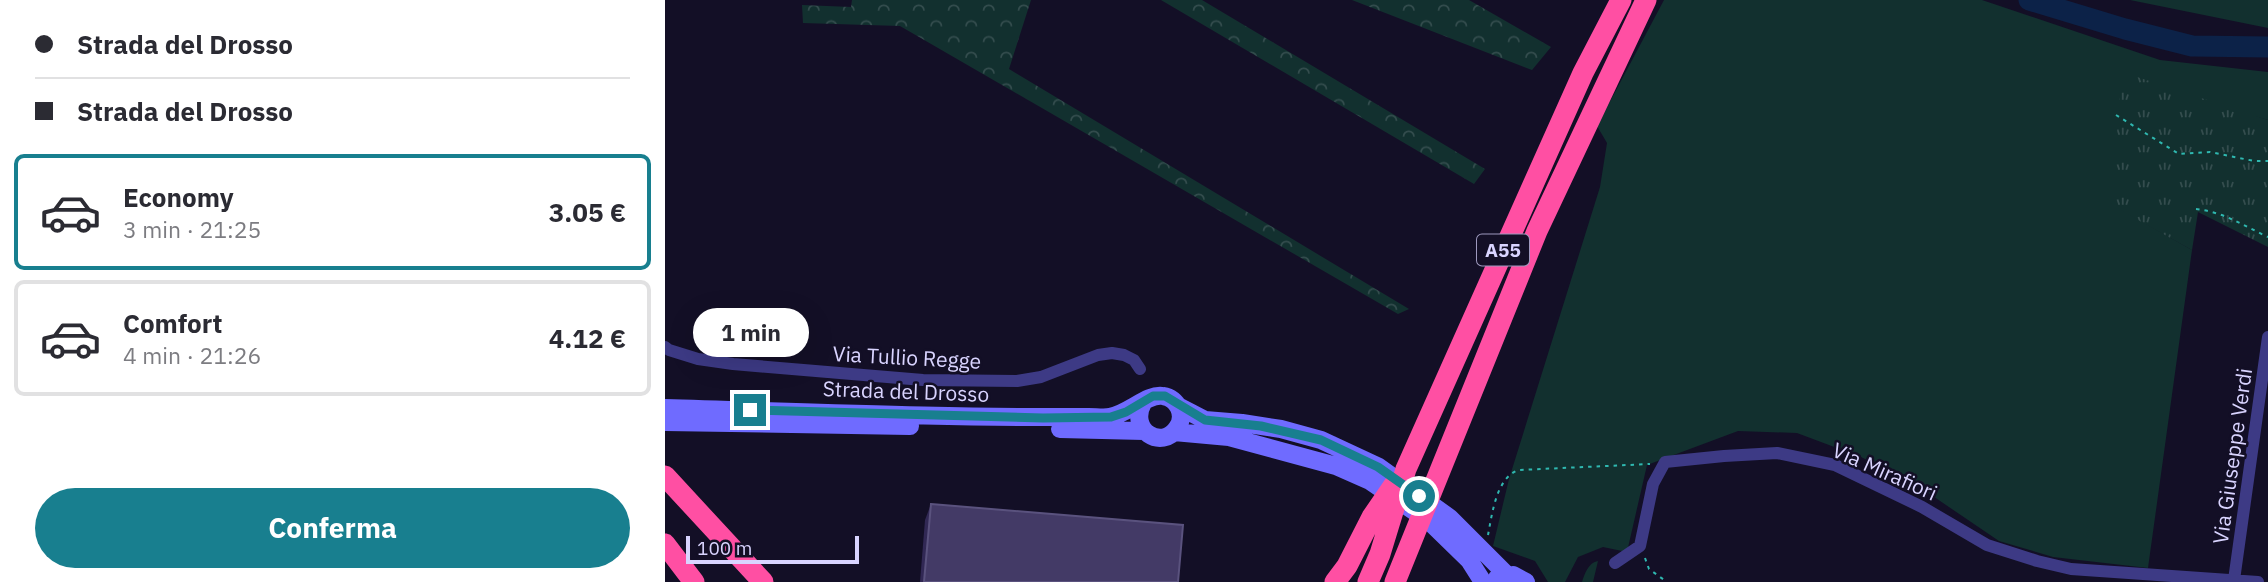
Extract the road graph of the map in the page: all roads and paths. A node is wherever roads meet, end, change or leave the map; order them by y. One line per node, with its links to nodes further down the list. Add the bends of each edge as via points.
1 (1621, 0): 19 (highway, A55, via 1583,73)
2 (1646, 0): 13 (highway, A55, via 1537,231)
3 (2116, 115): 4 (path, via 2179,154 2210,152)
4 (2268, 161)
5 (2196, 209): 6 (path, via 2233,218)
6 (2268, 237)
7 (2268, 337): 29 (street, Via Giuseppe Verdi)
8 (665, 347): 9 (street, Via Tullio Regge, via 698,359 733,364 923,380 1017,381 1112,354 1134,360)
9 (1140, 369)
10 (1143, 403): 11 (street, via 1159,395); 14 (street, Strada del Drosso, via 1111,417); 16 (street, via 1138,420)
11 (1178, 406): 17 (street, via 1180,422); 20 (street, via 1205,420 1281,429 1321,440)
12 (665, 408): 14 (street, Strada del Drosso)
13 (1464, 413): 35 (highway, A55); 36 (highway)
14 (751, 417): 15 (street, Strada del Drosso); 16 (street, Strada del Drosso)
15 (665, 422)
16 (1144, 431): 17 (street, via 1155,438)
17 (1174, 432): 20 (street, via 1229,437)
18 (1665, 462): 24 (street, via 1653,484); 25 (path, via 1511,472 1504,480); 27 (street, Via Mirafiori, via 1777,453 1835,465 1987,545)
19 (1406, 469): 32 (highway); 33 (highway); 34 (highway, A55)
20 (1374, 474): 22 (street, via 1430,522)
21 (665, 476): 31 (highway)
22 (1447, 526): 25 (street); 37 (street)
23 (665, 544): 30 (highway)
24 (1640, 546): 26 (street); 39 (path, via 1649,569)
25 (1482, 548): 28 (street)
26 (1615, 563)
27 (2071, 569): 29 (street, Via Mirafiori); 40 (street)
28 (1500, 578): 38 (street, via 1518,576)
29 (2227, 581): 41 (street, Via Mirafiori)
30 (694, 582)
31 (763, 582)
32 (1335, 582)
33 (1353, 582)
34 (1368, 582)
35 (1395, 582)
36 (1407, 582)
37 (1483, 582)
38 (1526, 582)
39 (1667, 582)
40 (2067, 582)
41 (2258, 582)

